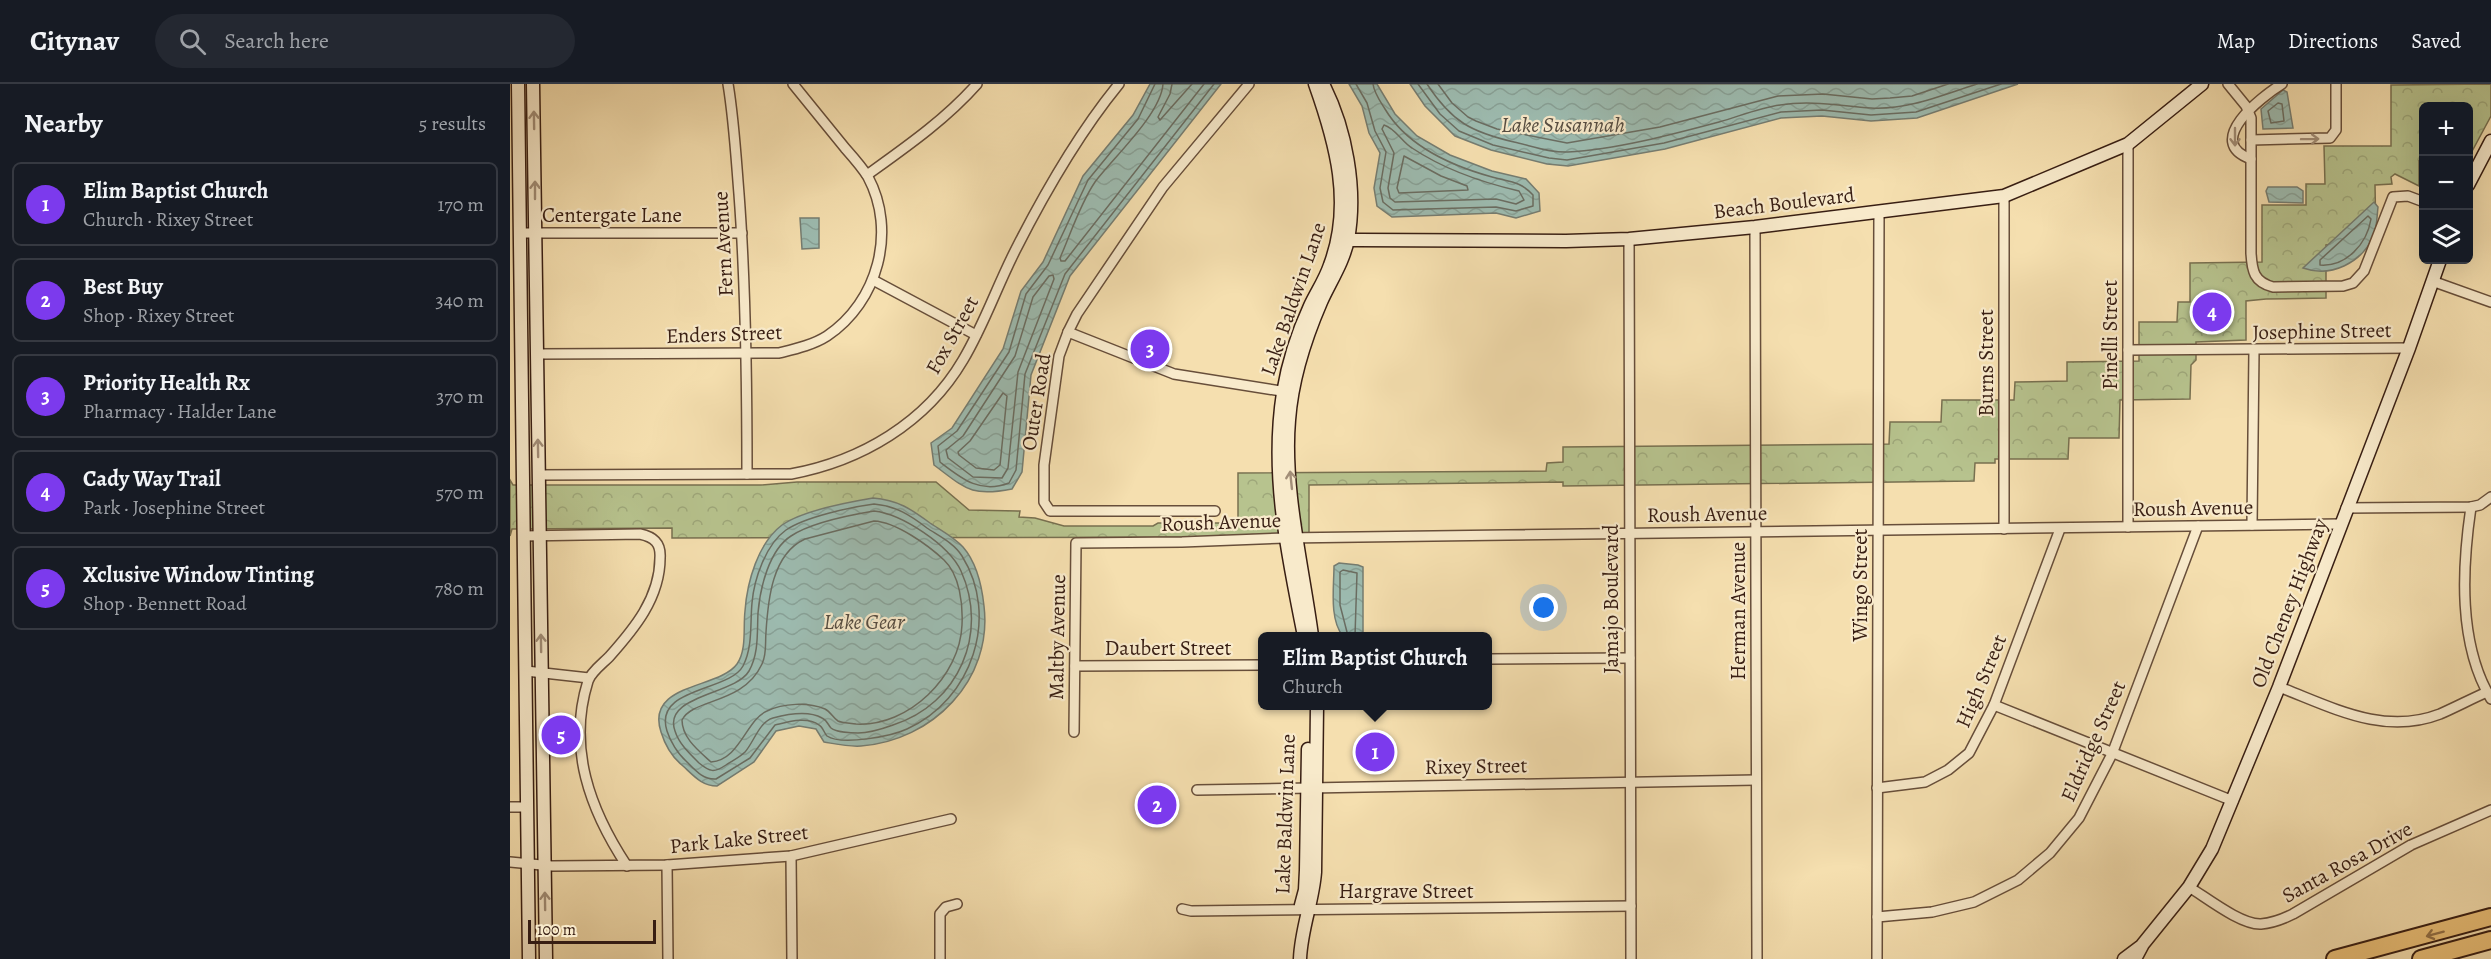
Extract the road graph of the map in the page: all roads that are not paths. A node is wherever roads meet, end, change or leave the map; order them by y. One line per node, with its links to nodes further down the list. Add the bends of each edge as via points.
1 (518, 84): 25 (street)
2 (533, 84): 26 (street, one-way to 2)
3 (728, 84): 27 (street, Fern Avenue)
4 (793, 84): 19 (street, Enders Street)
5 (977, 84): 19 (street, via 914,142)
6 (1119, 84): 35 (street, Fox Street, via 1092,120 1030,222)
7 (1249, 84): 34 (street, Outer Road, via 1158,194)
8 (1315, 84): 28 (street, Lake Baldwin Lane, via 1337,160)
9 (1323, 84): 28 (street, Lake Baldwin Lane, via 1338,123 1350,178)
10 (2202, 84): 17 (street, Beach Boulevard)
11 (2228, 84): 14 (street)
12 (2282, 84): 14 (street)
13 (2336, 84): 15 (street, one-way to 13, via 2330,138 2336,130)
14 (2248, 111): 15 (street); 18 (street, one-way to 18, via 2236,123 2234,143 2240,155)
15 (2251, 140): 18 (street)
16 (2491, 141): 20 (street)
17 (2128, 144): 21 (street, Beach Boulevard); 37 (street, Pinelli Street)
18 (2251, 159): 22 (street, via 2252,269 2262,284 2273,287 2353,283 2364,271 2393,197)
19 (867, 175): 31 (street, Enders Street, via 881,216 880,258)
20 (2473, 177)
21 (2004, 196): 23 (street, Beach Boulevard); 53 (street, Burns Street)
22 (2419, 200)
23 (1879, 211): 24 (street, Beach Boulevard); 52 (street, Wingo Street)
24 (1755, 227): 29 (street, Beach Boulevard); 55 (street, Herman Avenue)
25 (519, 233): 26 (street, Centergate Lane); 57 (street)
26 (535, 233): 27 (street, Centergate Lane); 39 (street)
27 (742, 233): 40 (street, Fern Avenue)
28 (1343, 238): 29 (street, Beach Boulevard); 41 (street, Lake Baldwin Lane, via 1299,331)
29 (1629, 238): 56 (street, Jamajo Boulevard)
30 (2438, 264): 32 (street, Old Cheney Highway)
31 (873, 280): 35 (street); 40 (street, Enders Street, via 844,322 826,336 779,353)
32 (2432, 281): 33 (street); 36 (street, Old Cheney Highway)
33 (2491, 302)
34 (1068, 332): 41 (street, via 1174,374); 47 (street, Outer Road, via 1055,376 1044,465 1045,507 1055,512)
35 (976, 335): 42 (street, Fox Street, via 947,385 896,432 828,465 791,474)
36 (2409, 348): 38 (street, Josephine Street); 46 (street, Old Cheney Highway)
37 (2128, 350): 38 (street, Josephine Street); 51 (street, Pinelli Street)
38 (2254, 350): 49 (street)
39 (537, 354): 40 (street, Enders Street); 43 (street, one-way to 39)
40 (747, 355): 42 (street, Fern Avenue)
41 (1288, 392): 59 (street, Lake Baldwin Lane, via 1278,455 1280,506)
42 (747, 474): 43 (street, Fox Street)
43 (538, 475): 58 (street)
44 (2491, 497): 45 (street)
45 (2470, 507): 46 (street); 71 (street, via 2463,578 2466,608 2474,656)
46 (2346, 508): 48 (street, Old Cheney Highway)
47 (1215, 511)
48 (2340, 524): 49 (street, Roush Avenue); 70 (street, Old Cheney Highway)
49 (2252, 525): 50 (street, Roush Avenue)
50 (2198, 526): 51 (street, Roush Avenue); 76 (street, Eldridge Street)
51 (2128, 527): 54 (street, Roush Avenue)
52 (1878, 529): 53 (street, Roush Avenue); 55 (street, Roush Avenue); 80 (street, Wingo Street)
53 (2004, 529): 54 (street, Roush Avenue)
54 (2060, 529): 72 (street, High Street)
55 (1756, 532): 56 (street, Roush Avenue); 77 (street, Herman Avenue)
56 (1629, 533): 59 (street, Roush Avenue); 63 (street, Jamajo Boulevard)
57 (523, 536): 58 (street); 67 (street)
58 (539, 536): 68 (street, one-way to 58); 69 (street, via 640,534 655,540 661,549 655,586 643,615)
59 (1291, 538): 60 (street, Roush Avenue); 61 (street, Lake Baldwin Lane); 62 (street, Lake Baldwin Lane)
60 (1076, 543): 66 (street, Maltby Avenue)
61 (1303, 632)
62 (1311, 632)
63 (1629, 658): 64 (street); 78 (street, Jamajo Boulevard)
64 (1492, 660)
65 (1258, 665): 66 (street, Daubert Street)
66 (1075, 666): 75 (street, Maltby Avenue)
67 (526, 671): 68 (street); 84 (street)
68 (542, 671): 69 (street); 90 (street)
69 (589, 678): 92 (street, via 580,740 585,777 606,834)
70 (2279, 687): 71 (street, via 2383,723 2413,721); 82 (street, Old Cheney Highway)
71 (2489, 695)
72 (1994, 705): 76 (street); 80 (street, High Street, via 1969,753 1948,770 1925,782)
73 (1308, 710): 79 (street, Lake Baldwin Lane)
74 (1317, 710): 79 (street, Lake Baldwin Lane)
75 (1074, 732)
76 (2112, 754): 82 (street); 98 (street, Eldridge Street, via 2079,818 2050,853 2018,880 1974,902 1932,912)
77 (1756, 780): 78 (street, Rixey Street); 111 (street, Herman Avenue)
78 (1630, 782): 79 (street, Rixey Street); 95 (street, Jamajo Boulevard)
79 (1312, 788): 81 (street, Rixey Street); 97 (street, Lake Baldwin Lane, via 1314,889)
80 (1876, 788): 98 (street, Wingo Street)
81 (1197, 790)
82 (2233, 801): 93 (street, Old Cheney Highway)
83 (510, 807): 84 (street)
84 (528, 807): 89 (street)
85 (2491, 810): 93 (street, Santa Rosa Drive, via 2411,845 2274,922 2245,921)
86 (951, 819): 87 (street, Park Lake Street)
87 (791, 856): 91 (street, Park Lake Street); 106 (street)
88 (510, 862): 89 (street, Park Lake Street)
89 (528, 863): 90 (street, Park Lake Street); 103 (street)
90 (544, 865): 92 (street, Park Lake Street); 104 (street, one-way to 90)
91 (667, 865): 92 (street, Park Lake Street); 105 (street)
92 (627, 866)
93 (2189, 888): 101 (street, Old Cheney Highway)
94 (957, 904): 107 (street, via 940,914)
95 (1630, 906): 97 (street, Hargrave Street); 110 (street, Jamajo Boulevard)
96 (1182, 909): 97 (street, Hargrave Street)
97 (1303, 911): 108 (street, Lake Baldwin Lane); 109 (street, Lake Baldwin Lane)
98 (1877, 917): 112 (street, Wingo Street)
99 (2486, 919): 102 (highway, via 2468,938); 115 (highway, one-way to 115)
100 (2490, 939): 102 (highway)
101 (2143, 944): 113 (street, Old Cheney Highway); 114 (street, Old Cheney Highway)
102 (2444, 953): 116 (highway)
103 (529, 959)
104 (546, 959)
105 (668, 959)
106 (792, 959)
107 (939, 959)
108 (1292, 959)
109 (1300, 959)
110 (1630, 959)
111 (1757, 959)
112 (1877, 959)
113 (2124, 959)
114 (2135, 959)
115 (2335, 959)
116 (2421, 959)

